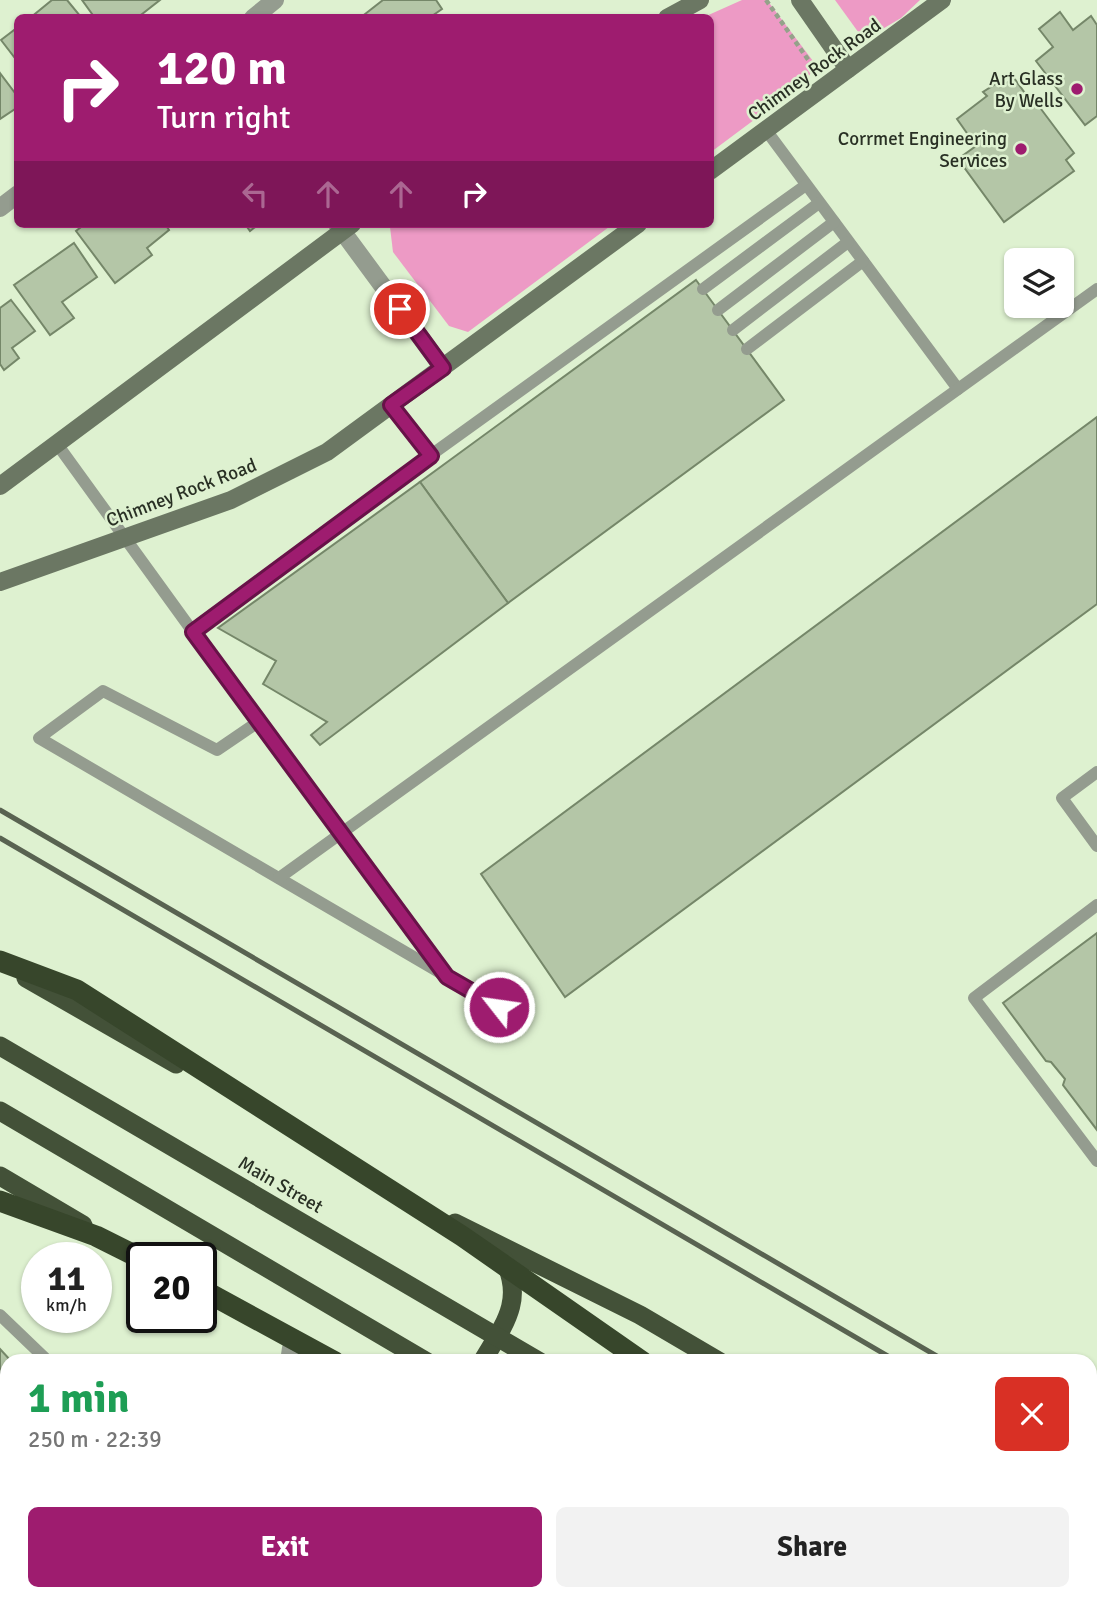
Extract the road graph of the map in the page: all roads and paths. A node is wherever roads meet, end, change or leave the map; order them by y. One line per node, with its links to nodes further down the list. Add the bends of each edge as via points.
1 (275, 0): 6 (street)
2 (700, 0): 7 (main road)
3 (766, 0): 9 (path)
4 (800, 0): 8 (main road)
5 (942, 0): 8 (main road, Chimney Rock Road)
6 (258, 14)
7 (674, 14)
8 (848, 69): 10 (main road, Chimney Rock Road)
9 (816, 70)
10 (766, 130): 11 (main road, Chimney Rock Road); 12 (lane)
11 (714, 168)
12 (806, 185): 14 (lane); 31 (lane)
13 (14, 197): 15 (street)
14 (819, 203): 16 (lane); 22 (lane)
15 (0, 208)
16 (834, 222): 20 (lane); 24 (lane)
17 (341, 228): 30 (main road)
18 (345, 228): 27 (street)
19 (633, 228): 27 (main road, Chimney Rock Road)
20 (848, 242): 21 (lane); 25 (lane)
21 (863, 261): 26 (lane); 28 (lane)
22 (703, 289)
23 (1097, 289): 28 (lane)
24 (718, 310)
25 (733, 330)
26 (747, 349)
27 (443, 368): 29 (main road, Chimney Rock Road)
28 (958, 389): 38 (lane)
29 (391, 405): 31 (lane); 33 (main road, Chimney Rock Road, via 327,453 230,500)
30 (57, 444): 32 (main road); 33 (lane)
31 (431, 456): 35 (lane)
32 (0, 486)
33 (124, 538): 34 (main road, Chimney Rock Road); 35 (lane)
34 (0, 582)
35 (193, 632): 36 (lane)
36 (258, 722): 38 (lane); 40 (lane, via 217,750 103,691 39,738)
37 (1097, 772): 39 (lane, via 1062,798)
38 (340, 835): 40 (lane); 43 (lane)
39 (1097, 846)
40 (279, 878): 43 (lane)
41 (1097, 905): 47 (lane, via 974,998)
42 (0, 962): 50 (highway); 62 (highway, bridge, via 76,990 462,1236)
43 (447, 977): 44 (lane)
44 (499, 1007)
45 (0, 1046): 61 (highway, Main Street, bridge)
46 (0, 1111): 59 (highway)
47 (1097, 1161)
48 (0, 1176): 51 (highway)
49 (0, 1201): 52 (highway, bridge)
50 (479, 1235): 60 (highway, via 502,1255 513,1277 512,1311); 63 (highway, via 640,1315)
51 (126, 1251)
52 (126, 1252)
53 (217, 1298): 58 (highway)
54 (217, 1306): 57 (highway)
55 (0, 1315): 56 (lane)
56 (41, 1354)
57 (289, 1354)
58 (320, 1354)
59 (413, 1354)
60 (487, 1354)
61 (526, 1354)
62 (632, 1354)
63 (706, 1354)

